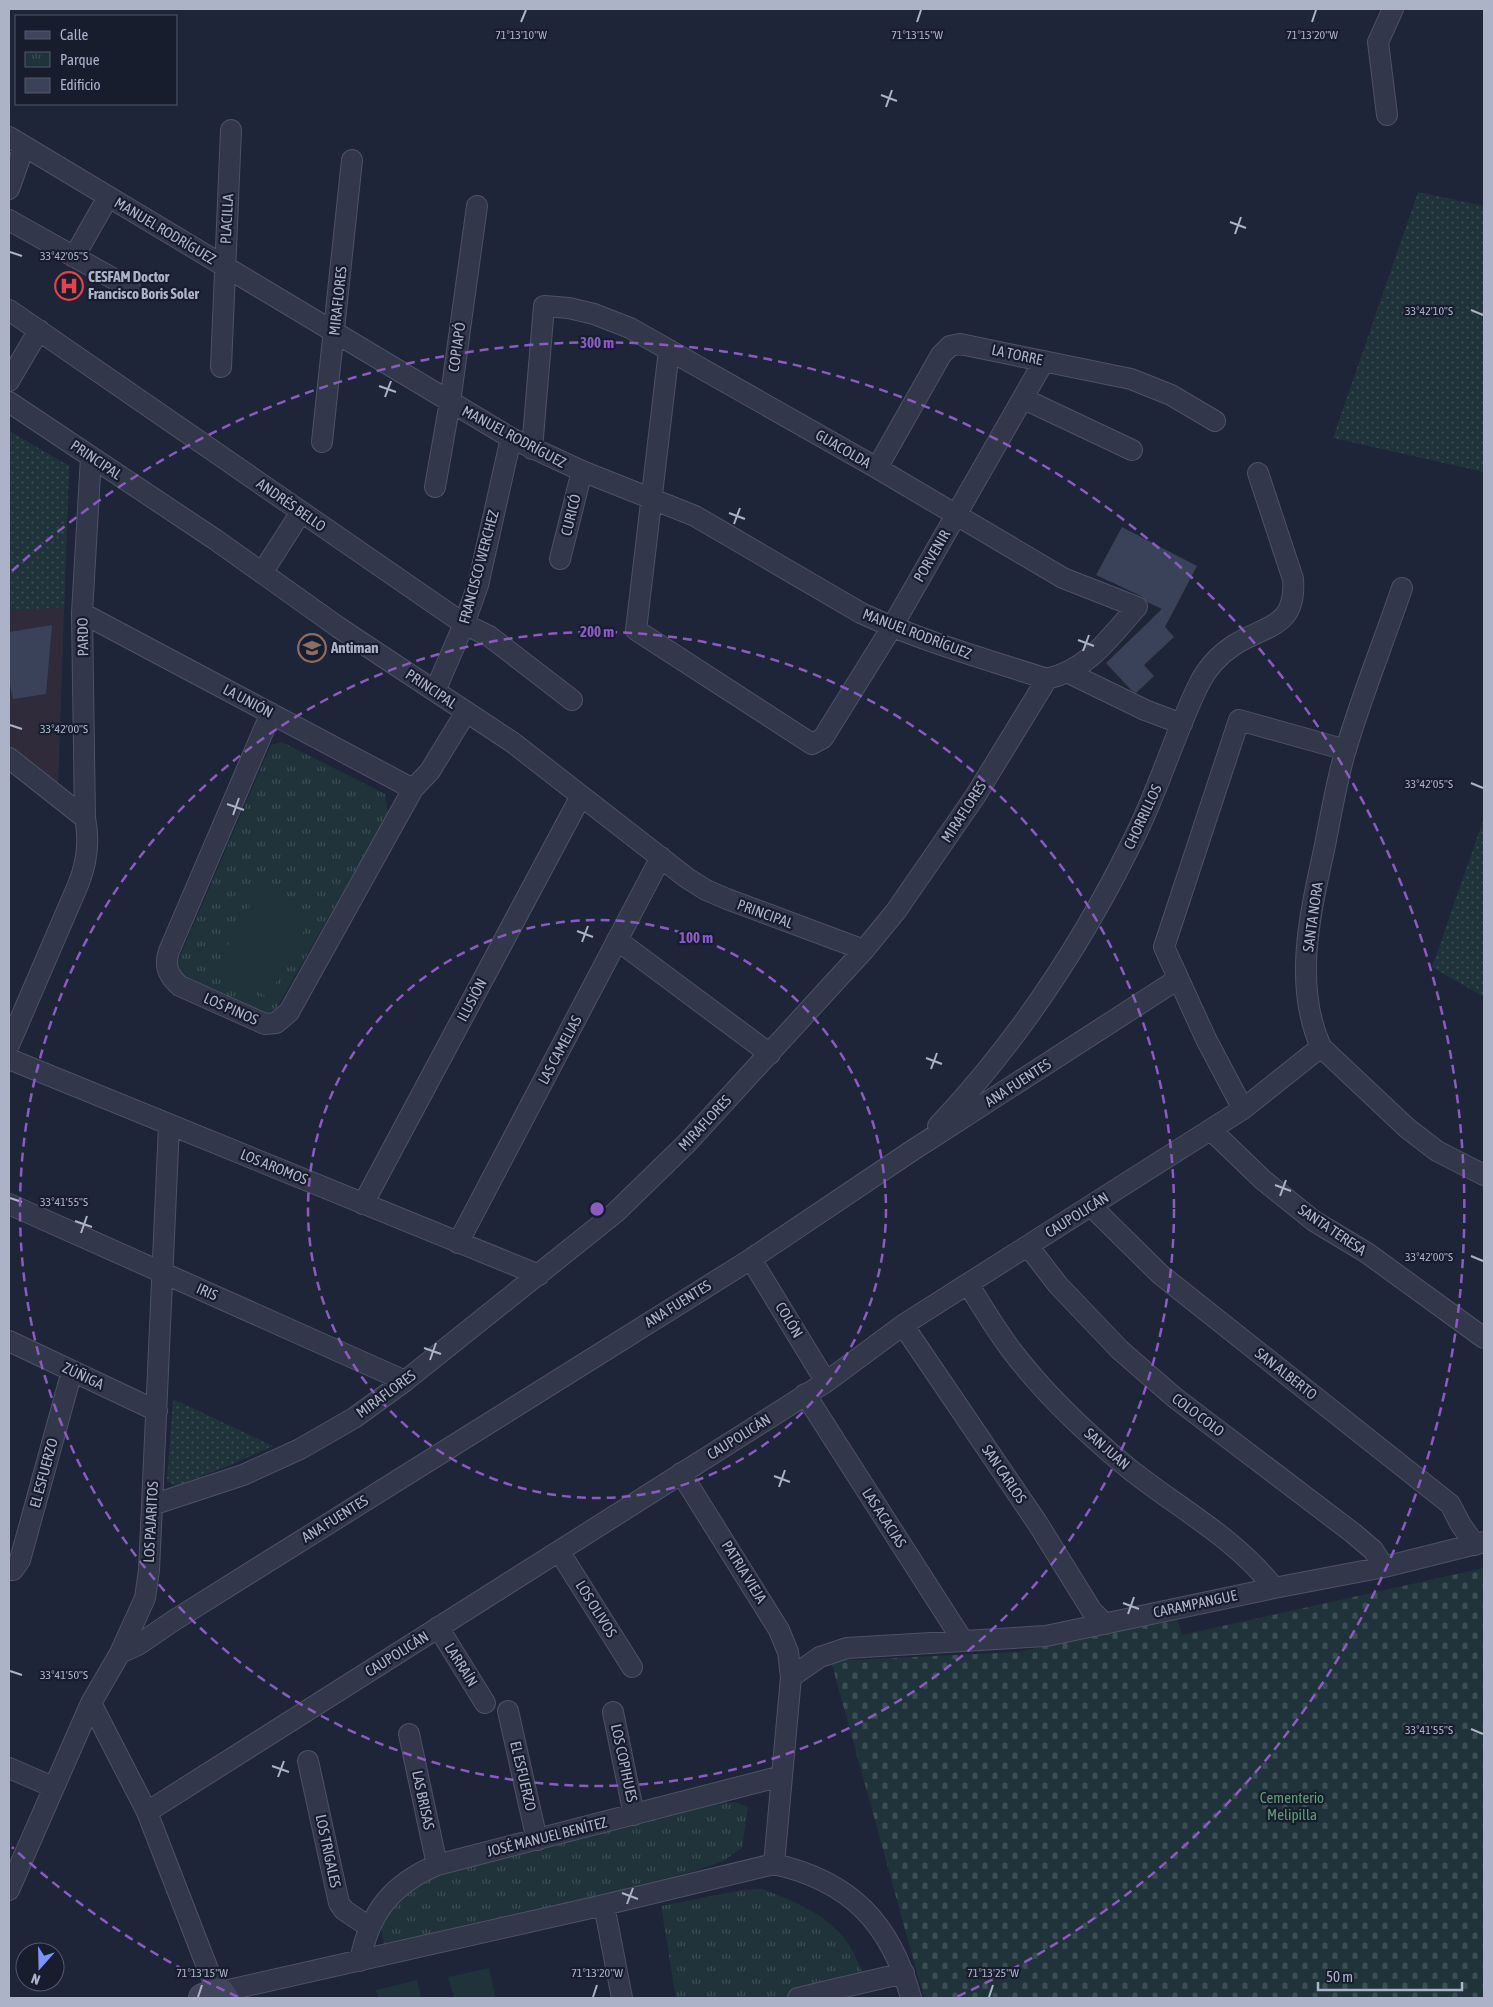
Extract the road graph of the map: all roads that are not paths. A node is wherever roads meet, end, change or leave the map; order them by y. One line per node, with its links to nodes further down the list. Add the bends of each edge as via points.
1 (1393, 9): 2 (street, via 1378,42)
2 (1387, 115)
3 (231, 130): 11 (street, PLACILLA)
4 (17, 142): 6 (street); 7 (street, MANUEL RODRÍGUEZ)
5 (352, 160): 15 (street, MIRAFLORES)
6 (9, 189)
7 (108, 197): 10 (street); 11 (street, MANUEL RODRÍGUEZ)
8 (477, 206): 22 (street, COPIAPÓ)
9 (9, 220): 10 (street)
10 (74, 257): 12 (street)
11 (225, 267): 15 (street, MANUEL RODRÍGUEZ); 18 (street, PLACILLA)
12 (130, 288)
13 (9, 310): 14 (street, ANDRÉS BELLO)
14 (39, 330): 19 (street); 34 (street, ANDRÉS BELLO)
15 (335, 333): 22 (street, MANUEL RODRÍGUEZ); 25 (street, MIRAFLORES)
16 (669, 350): 26 (street, GUACOLDA, via 613,320 570,308 544,306); 29 (street, GUACOLDA); 33 (street)
17 (1044, 361): 20 (street, PORVENIR); 23 (street, LA TORRE, via 1155,387); 29 (street, LA TORRE, via 960,344 950,346 941,355)
18 (221, 367)
19 (9, 380)
20 (1024, 399): 27 (street); 35 (street, PORVENIR)
21 (9, 402): 28 (street, PRINCIPAL)
22 (450, 402): 24 (street, MANUEL RODRÍGUEZ); 32 (street, COPIAPÓ)
23 (1215, 421)
24 (510, 438): 26 (street, MANUEL RODRÍGUEZ); 40 (street, FRANCISCO WERCHEZ, via 486,554)
25 (322, 442)
26 (532, 449): 30 (street, MANUEL RODRÍGUEZ)
27 (1132, 450)
28 (91, 457): 37 (street, PRINCIPAL); 39 (street, PARDO)
29 (877, 468): 35 (street, GUACOLDA)
30 (582, 471): 33 (street, MANUEL RODRÍGUEZ); 36 (street, CURICÓ)
31 (1258, 473): 48 (street, CHORRILLOS, via 1291,571 1291,603 1275,626 1235,645 1217,659 1200,683)
32 (436, 487)
33 (652, 499): 41 (street, MANUEL RODRÍGUEZ, via 708,522 861,613); 41 (street, PORVENIR, via 636,630 812,744 823,738)
34 (302, 512): 37 (street); 40 (street, ANDRÉS BELLO)
35 (955, 516): 41 (street, PORVENIR); 42 (street, GUACOLDA, via 1063,578 1137,608 1090,660)
36 (560, 559)
37 (262, 573): 44 (street, PRINCIPAL)
38 (1402, 588): 49 (street, SANTA NORA)
39 (82, 613): 47 (street, LA UNIÓN); 53 (street, PARDO)
40 (464, 624): 44 (street, FRANCISCO WERCHEZ); 45 (street, ANDRÉS BELLO, via 489,636)
41 (892, 627): 43 (street, MANUEL RODRÍGUEZ)
42 (1070, 672): 43 (street); 48 (street, via 1128,702)
43 (1047, 679): 56 (street, MIRAFLORES, via 934,858)
44 (435, 691): 46 (street, PRINCIPAL)
45 (572, 700)
46 (466, 712): 51 (street, LOS PINOS, via 430,771); 52 (street, PRINCIPAL, via 512,742)
47 (271, 713): 51 (street, LA UNIÓN); 51 (street, LOS PINOS, via 167,957 168,972 180,986 265,1024 276,1023 286,1017)
48 (1182, 724): 65 (street, CHORRILLOS, via 1138,830 1068,957 1003,1051)
49 (1346, 750): 57 (street, via 1239,720 1164,947); 59 (street, SANTA NORA, via 1307,944 1309,1011)
50 (9, 758): 53 (street)
51 (413, 789)
52 (581, 796): 54 (street, PRINCIPAL); 68 (street, ILUSIÓN)
53 (85, 818): 58 (street, PARDO, via 88,846 83,872)
54 (661, 857): 55 (street, LAS CAMELIAS); 56 (street, PRINCIPAL, via 706,890)
55 (617, 940): 60 (street); 70 (street, LAS CAMELIAS)
56 (864, 950): 60 (street, MIRAFLORES)
57 (1178, 979): 62 (street); 65 (street, ANA FUENTES)
58 (9, 1045)
59 (1321, 1047): 62 (street, CAUPOLICÁN); 66 (street, SANTA NORA, via 1407,1128 1437,1151)
60 (770, 1054): 74 (street, MIRAFLORES, via 652,1179)
61 (9, 1059): 63 (street, LOS AROMOS)
62 (1243, 1109): 64 (street, CAUPOLICÁN)
63 (169, 1124): 68 (street, LOS AROMOS); 73 (street, LOS PAJARITOS)
64 (1211, 1130): 69 (street, CAUPOLICÁN); 77 (street, SANTA TERESA, via 1263,1180 1314,1221 1367,1254)
65 (913, 1150): 72 (street, ANA FUENTES)
66 (1484, 1175)
67 (9, 1204): 73 (street, IRIS)
68 (363, 1204): 70 (street, LOS AROMOS)
69 (1091, 1206): 71 (street, CAUPOLICÁN); 86 (street, SAN ALBERTO, via 1162,1276 1450,1504 1461,1525)
70 (458, 1243): 74 (street, LOS AROMOS)
71 (1028, 1246): 75 (street, CAUPOLICÁN); 88 (street, COLO COLO, via 1058,1285 1120,1350 1174,1397 1353,1532 1373,1550)
72 (751, 1259): 81 (street, COLÓN); 92 (street, ANA FUENTES)
73 (163, 1273): 80 (street, IRIS); 83 (street, LOS PAJARITOS)
74 (539, 1275): 80 (street, MIRAFLORES)
75 (968, 1284): 76 (street, CAUPOLICÁN); 90 (street, SAN JUAN, via 1012,1351 1074,1421 1128,1468 1236,1548 1260,1569)
76 (903, 1325): 81 (street, CAUPOLICÁN); 93 (street, SAN CARLOS, via 1038,1524 1092,1611)
77 (1484, 1338)
78 (9, 1341): 79 (street, ZÚÑIGA)
79 (72, 1371): 83 (street, ZÚÑIGA); 89 (street, EL ESFUERZO, via 20,1560 13,1570)
80 (405, 1381): 85 (street, MIRAFLORES, via 354,1418 293,1453 243,1475)
81 (826, 1382): 82 (street, CAUPOLICÁN)
82 (805, 1394): 84 (street, CAUPOLICÁN); 95 (street, LAS ACACIAS)
83 (156, 1411): 85 (street, LOS PAJARITOS)
84 (681, 1473): 87 (street, CAUPOLICÁN); 98 (street, PATRIA VIEJA, via 780,1630 788,1652)
85 (152, 1504): 91 (street, LOS PAJARITOS, via 148,1584)
86 (1480, 1543): 88 (street, CARAMPANGUE)
87 (559, 1551): 94 (street, CAUPOLICÁN); 97 (street, LOS OLIVOS)
88 (1384, 1567): 90 (street, CARAMPANGUE)
89 (9, 1570)
90 (1274, 1588): 93 (street, CARAMPANGUE)
91 (140, 1612): 92 (street); 96 (street, LOS PAJARITOS)
92 (173, 1621): 96 (street, ANA FUENTES)
93 (1105, 1624): 95 (street, CARAMPANGUE, via 1046,1636)
94 (438, 1627): 100 (street, LARRAÍN); 108 (street, CAUPOLICÁN)
95 (964, 1641): 98 (street, CARAMPANGUE, via 847,1648 820,1657)
96 (120, 1654): 99 (street, LOS PAJARITOS)
97 (632, 1667)
98 (791, 1677): 106 (street, PATRIA VIEJA)
99 (91, 1703): 107 (street, LOS PAJARITOS); 108 (street)
100 (485, 1703)
101 (508, 1711): 110 (street, EL ESFUERZO)
102 (613, 1712): 109 (street, LOS COPIHUES)
103 (409, 1734): 112 (street, LAS BRISAS)
104 (308, 1761): 115 (street, LOS TRIGALES, via 339,1903)
105 (9, 1768): 107 (street)
106 (782, 1776): 109 (street, JOSÉ MANUEL BENÍTEZ); 111 (street, PATRIA VIEJA)
107 (53, 1788): 113 (street, LOS PAJARITOS)
108 (147, 1812): 118 (street)
109 (634, 1815): 110 (street, JOSÉ MANUEL BENÍTEZ)
110 (537, 1840): 112 (street, JOSÉ MANUEL BENÍTEZ)
111 (774, 1864): 114 (street); 117 (street, via 818,1878 851,1899 888,1939)
112 (437, 1865): 115 (street, JOSÉ MANUEL BENÍTEZ, via 406,1881 392,1893)
113 (9, 1890)
114 (604, 1906): 116 (street); 119 (street)
115 (369, 1927): 116 (street, JOSÉ MANUEL BENÍTEZ)
116 (360, 1961): 118 (street)
117 (904, 1973): 120 (street); 121 (street)
118 (216, 1996)
119 (622, 1998)
120 (798, 1998)
121 (911, 1998)

